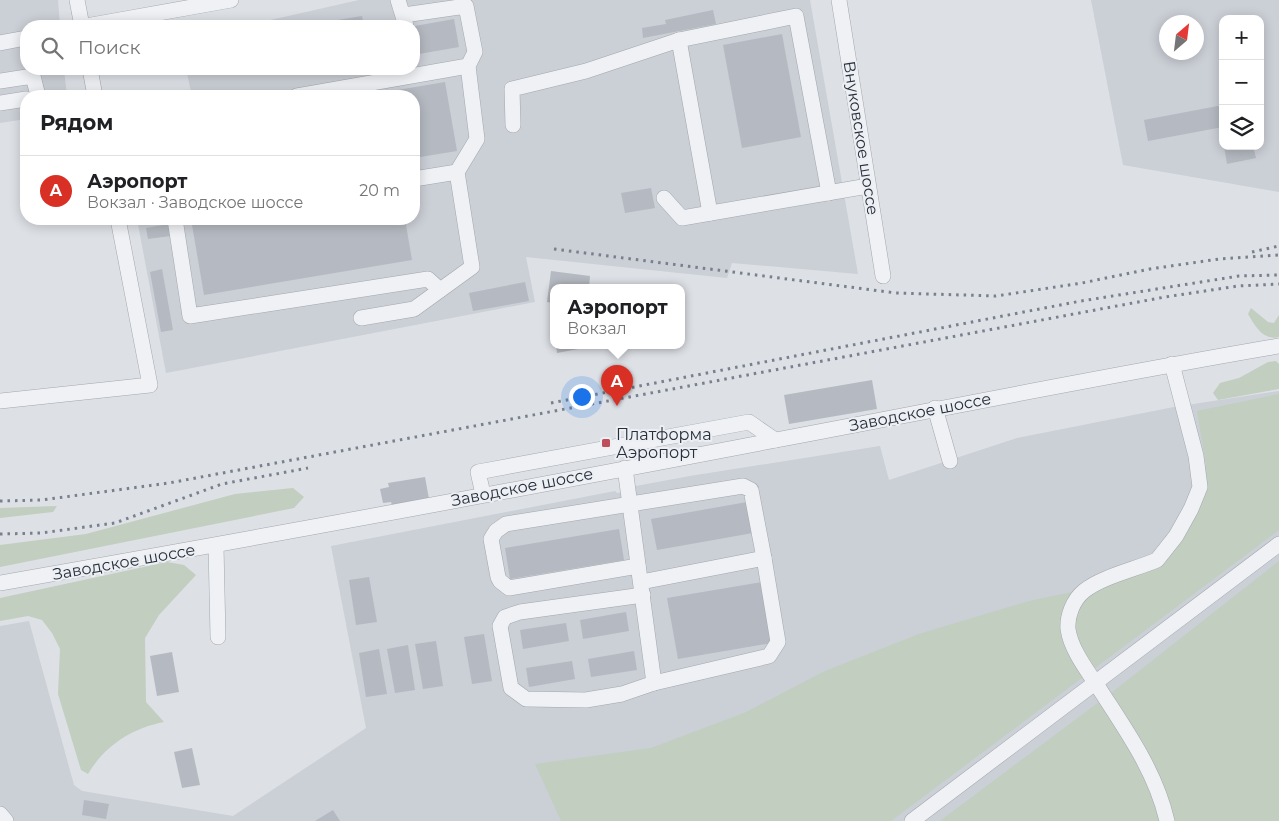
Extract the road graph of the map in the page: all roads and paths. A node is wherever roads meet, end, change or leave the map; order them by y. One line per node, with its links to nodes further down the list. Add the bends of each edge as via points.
1 (77, 0): 5 (street)
2 (231, 0): 6 (street)
3 (398, 0): 7 (street)
4 (839, 0): 25 (street, Внуковское шоссе)
5 (81, 20)
6 (119, 20)
7 (405, 20)
8 (409, 20): 12 (street, via 466,6 475,52)
9 (20, 39): 11 (street)
10 (679, 40): 22 (street, via 586,71 512,90); 26 (street, via 796,16); 28 (street)
11 (0, 44)
12 (468, 66): 13 (street); 23 (street, via 477,139)
13 (420, 71)
14 (91, 75): 18 (street)
15 (398, 75): 19 (street)
16 (0, 81): 17 (street, via 33,76)
17 (36, 90)
18 (94, 90)
19 (326, 90)
20 (20, 100): 21 (street)
21 (0, 103)
22 (513, 125)
23 (457, 172): 24 (street); 32 (street, via 472,267)
24 (420, 178)
25 (868, 186): 26 (street); 31 (street, Внуковское шоссе)
26 (829, 193): 28 (street)
27 (664, 198): 28 (street, via 682,218)
28 (710, 213)
29 (119, 225): 36 (street, via 150,385)
30 (176, 225): 32 (street, via 190,316 428,279)
31 (883, 276)
32 (440, 290): 33 (street, via 414,309)
33 (361, 318)
34 (1279, 346): 35 (street, Заводское шоссе)
35 (1172, 364): 37 (street, Заводское шоссе); 50 (street, via 1196,456 1200,487 1176,536 1157,560 1095,584 1076,599 1068,629)
36 (0, 401)
37 (934, 408): 38 (street, Заводское шоссе); 39 (street)
38 (775, 440): 40 (street, Заводское шоссе); 41 (street, via 749,422 478,472)
39 (950, 461)
40 (625, 468): 41 (street, Заводское шоссе); 42 (street)
41 (484, 494): 44 (street, Заводское шоссе)
42 (630, 505): 45 (street, via 743,486 753,492); 46 (street); 46 (street, via 506,524 491,539 498,577 508,588)
43 (1279, 544): 50 (street)
44 (216, 546): 47 (street, Заводское шоссе); 49 (street)
45 (764, 558): 48 (street); 51 (street, via 778,642 772,653)
46 (638, 566): 48 (street)
47 (0, 583)
48 (642, 589): 51 (street); 51 (street, via 520,612 505,617 500,626 509,682 515,693 526,699 586,700 622,694)
49 (218, 637)
50 (1095, 682): 54 (street); 55 (street, via 1151,775)
51 (654, 683)
52 (0, 814): 53 (street)
53 (6, 821)
54 (912, 821)
55 (1167, 821)

